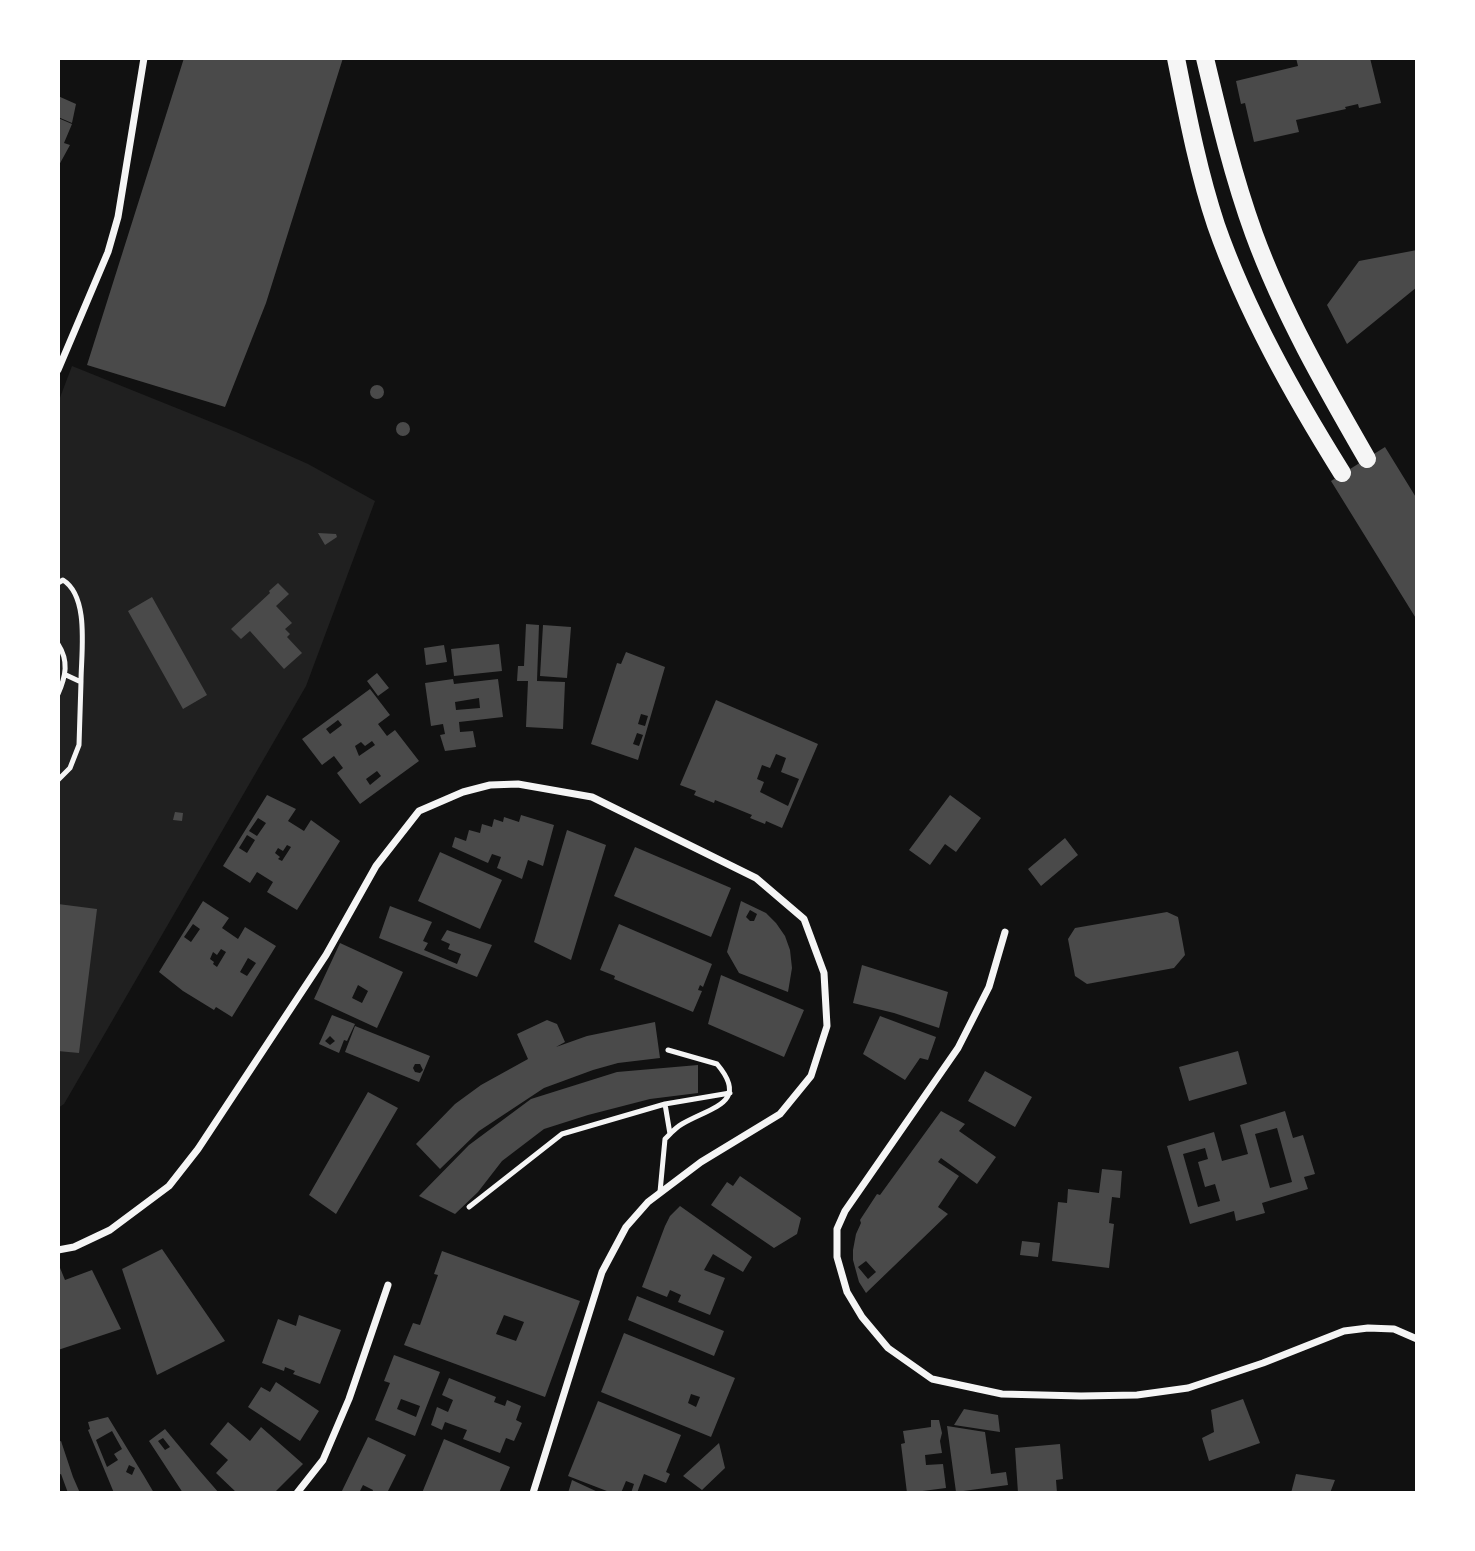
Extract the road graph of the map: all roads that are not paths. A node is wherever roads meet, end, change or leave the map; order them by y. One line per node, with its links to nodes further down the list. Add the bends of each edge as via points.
1 (144, 58): 4 (street, via 112,240)
2 (1176, 58): 6 (highway, via 1216,224 1278,361)
3 (1205, 58): 5 (highway, via 1228,156 1254,235 1314,367)
4 (58, 370)
5 (1367, 459)
6 (1342, 474)
7 (58, 583): 10 (lane, via 64,580 72,586 81,606)
8 (58, 644): 9 (lane, via 65,656)
9 (66, 676): 10 (lane); 11 (lane)
10 (81, 682): 12 (lane, via 79,746 70,768)
11 (58, 694)
12 (58, 780)
13 (1004, 932): 22 (street, via 989,987 958,1048 837,1229 837,1257 847,1292 888,1348 932,1379 1002,1394 1081,1396 1188,1388 1344,1331 1394,1329)
14 (668, 1051): 15 (lane, via 717,1064 731,1085)
15 (730, 1093): 16 (lane); 17 (lane, via 725,1103)
16 (665, 1104): 17 (lane); 19 (lane, via 562,1134)
17 (670, 1134): 18 (lane, via 665,1139)
18 (660, 1192): 20 (street, via 780,1114 811,1076 827,1026 824,973 804,919 756,878 592,797 518,783 491,785 419,811 376,866 326,955 169,1186 110,1230); 24 (street, via 626,1227 602,1272)
19 (470, 1207)
20 (58, 1250)
21 (388, 1285): 23 (street, via 323,1460)
22 (1417, 1339)
23 (298, 1493)
24 (533, 1493)

